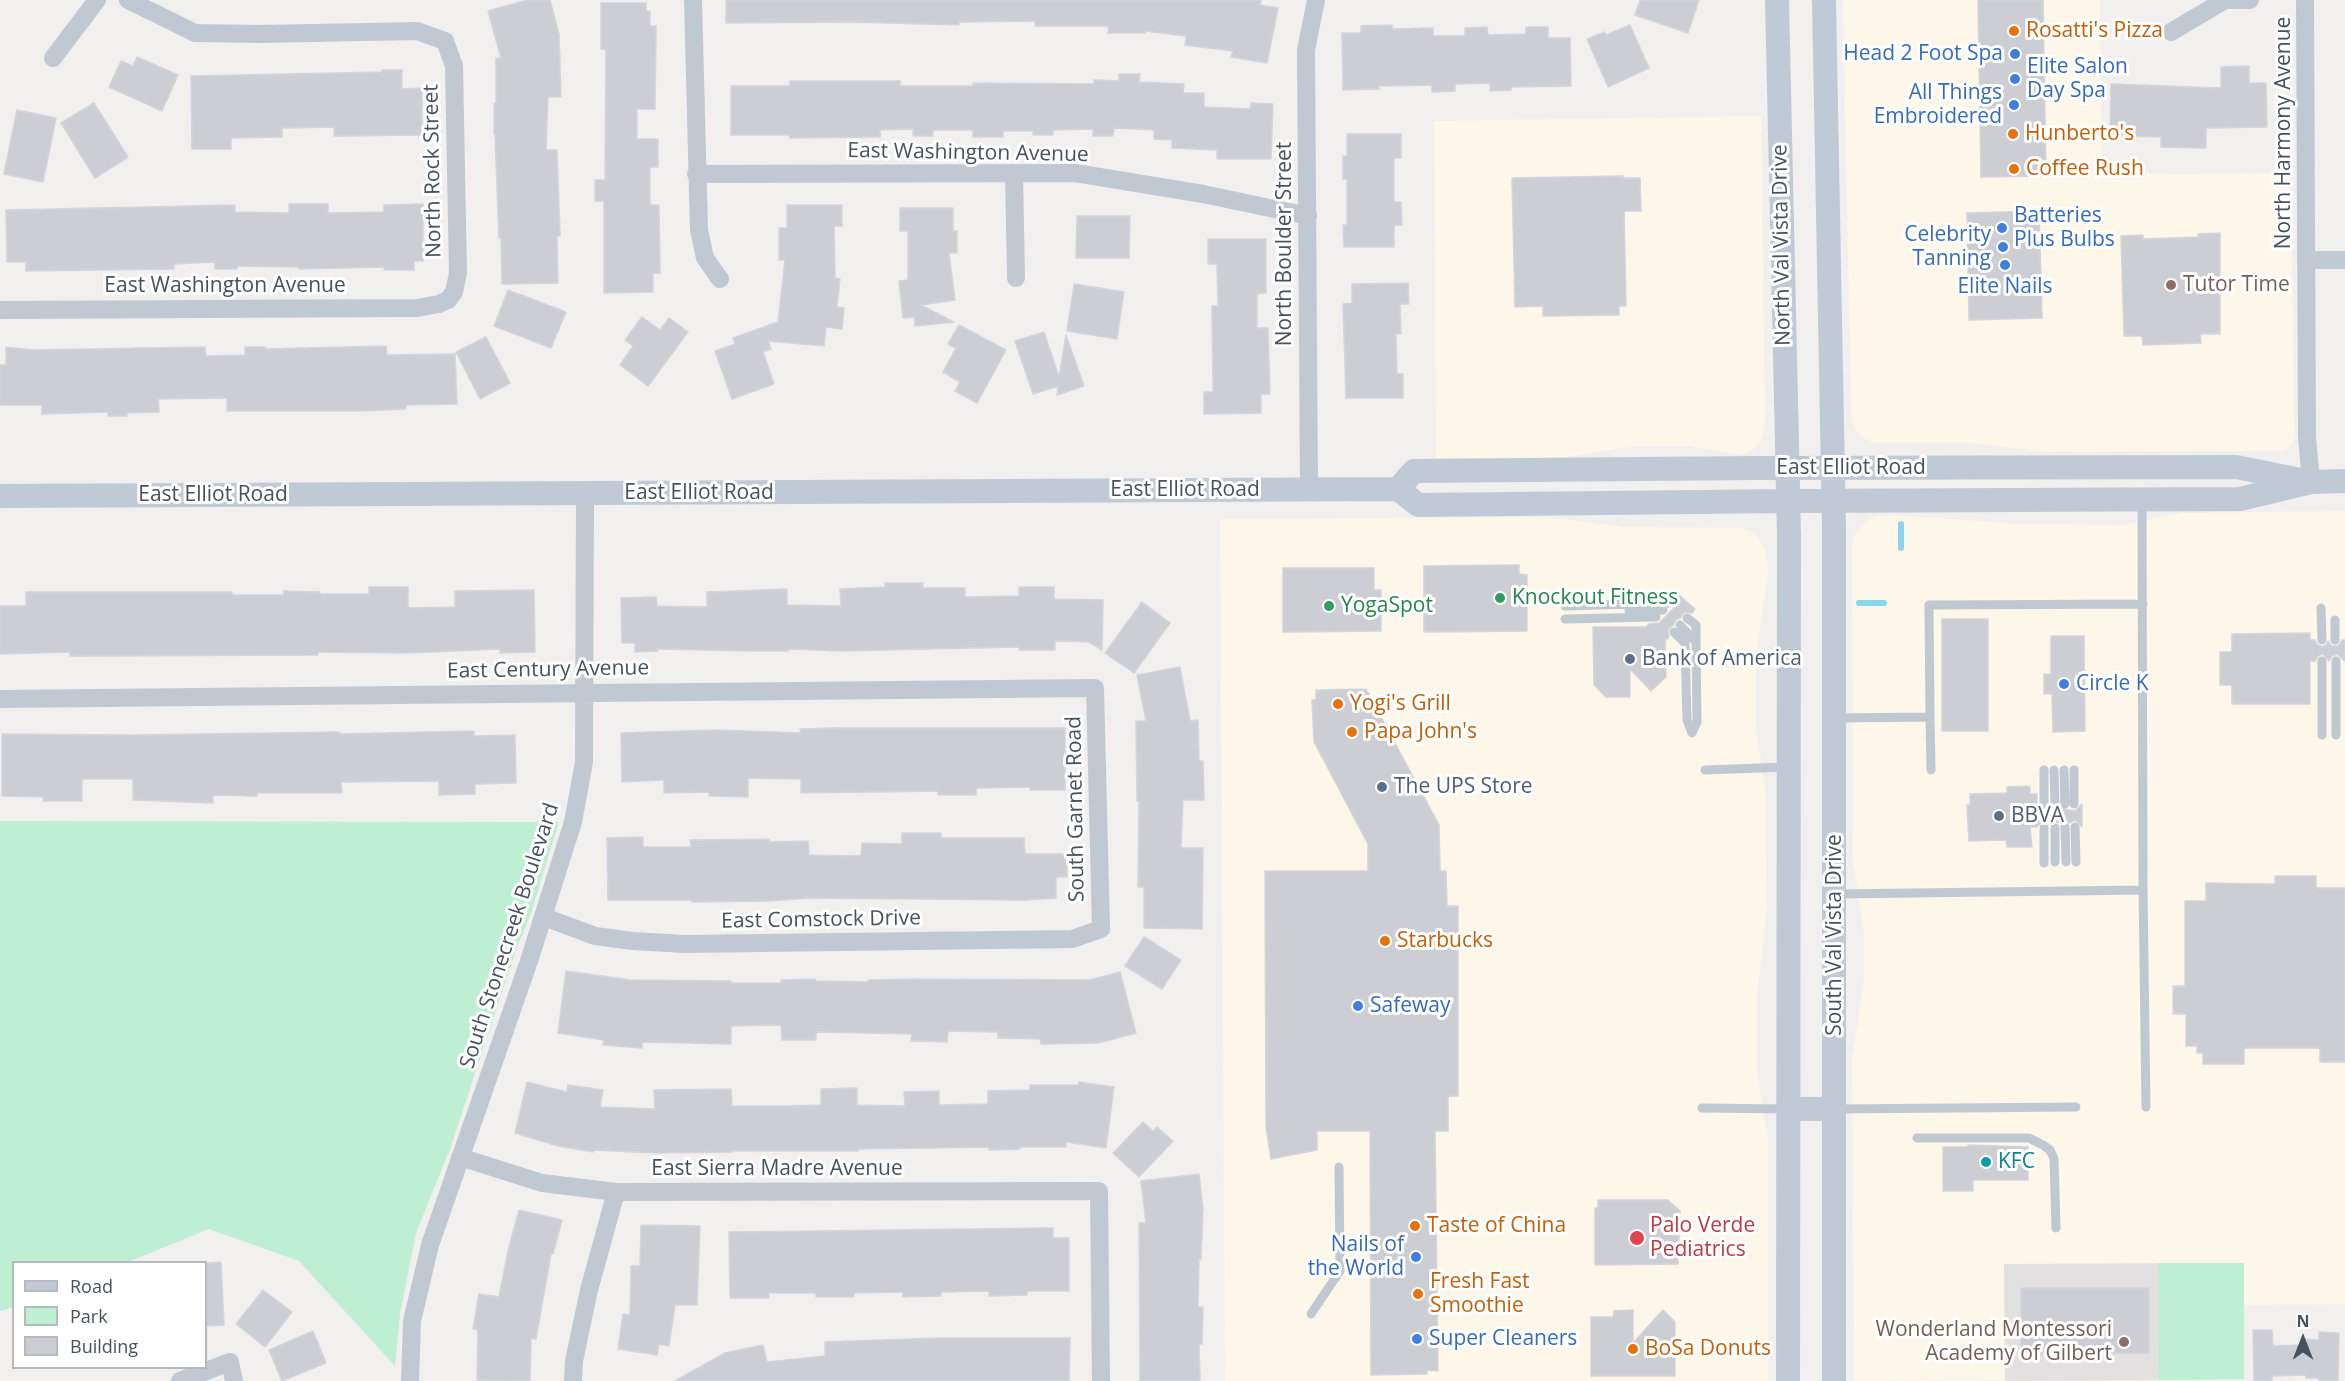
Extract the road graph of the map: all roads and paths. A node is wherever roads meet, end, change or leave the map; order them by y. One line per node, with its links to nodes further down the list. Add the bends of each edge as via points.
1 (97, 0): 10 (street)
2 (128, 0): 18 (street, North Rock Street, via 195,33 417,31 445,41 454,66 458,273)
3 (693, 0): 12 (street)
4 (1316, 0): 13 (street, North Boulder Street, via 1306,50)
5 (1778, 0): 23 (main road, North Val Vista Drive)
6 (1824, 0): 24 (main road)
7 (2250, 0): 9 (street, via 2225,0)
8 (2305, 0): 14 (street, North Harmony Avenue)
9 (2171, 32)
10 (53, 58)
11 (1014, 173): 12 (street, East Washington Avenue); 13 (street, East Washington Avenue, via 1075,173); 16 (street)
12 (696, 174): 17 (street, via 701,244 705,258)
13 (1308, 216): 25 (street, North Boulder Street)
14 (2307, 260): 15 (street); 22 (street, North Harmony Avenue, via 2307,437)
15 (2345, 260)
16 (1016, 278)
17 (720, 279)
18 (448, 300): 19 (street, East Washington Avenue, via 417,308)
19 (0, 310)
20 (1612, 470): 23 (main road, East Elliot Road); 26 (main road, East Elliot Road, via 1414,471); 30 (main road, via 1602,482 1588,488 1548,489)
21 (2345, 481): 22 (main road, East Elliot Road)
22 (2311, 482): 24 (main road, East Elliot Road, via 2236,468); 29 (main road, East Elliot Road, via 2240,499)
23 (1788, 486): 24 (main road, East Elliot Road); 24 (main road, East Elliot Road); 30 (main road, East Elliot Road); 47 (main road)
24 (1833, 486): 29 (main road, East Elliot Road); 43 (main road, South Val Vista Drive)
25 (1309, 489): 26 (main road, East Elliot Road); 27 (main road, East Elliot Road)
26 (1398, 489): 30 (main road, East Elliot Road, via 1418,505)
27 (585, 494): 28 (main road, East Elliot Road); 40 (street, South Stonecreek Boulevard)
28 (0, 496)
29 (2142, 500): 31 (lane)
30 (1529, 504)
31 (2143, 604): 42 (lane, via 1929,605); 58 (lane)
32 (2321, 608): 35 (lane)
33 (1565, 612): 33 (lane, via 1663,610)
34 (2335, 620): 36 (lane)
35 (2322, 639)
36 (2335, 639)
37 (2322, 661): 45 (lane)
38 (2336, 661): 46 (lane)
39 (1095, 688): 40 (street, East Century Avenue); 61 (street, South Garnet Road)
40 (584, 693): 41 (street, East Century Avenue); 60 (street, South Stonecreek Boulevard, via 584,762 573,822)
41 (0, 699)
42 (1930, 717): 43 (lane); 49 (lane)
43 (1834, 718): 59 (main road, South Val Vista Drive)
44 (1692, 733): 44 (lane, via 1697,722 1696,642 1680,625 1685,643 1687,720)
45 (2322, 735)
46 (2336, 735)
47 (1788, 767): 48 (lane); 65 (main road)
48 (1705, 770)
49 (1931, 770)
50 (2044, 770): 51 (lane)
51 (2059, 805): 51 (lane, via 2064,770)
52 (2070, 827): 56 (lane)
53 (2044, 828): 57 (lane)
54 (2055, 828): 55 (lane)
55 (2055, 862)
56 (2071, 862)
57 (2044, 863)
58 (2143, 891): 59 (lane); 63 (lane)
59 (1835, 894): 66 (main road, South Val Vista Drive)
60 (544, 917): 61 (street, East Comstock Drive, via 595,936 685,944 1072,939); 68 (street, South Stonecreek Boulevard)
61 (1101, 929)
62 (2076, 1107): 66 (lane)
63 (2146, 1107)
64 (1702, 1108): 65 (lane)
65 (1788, 1109): 66 (main road); 78 (main road)
66 (1835, 1109): 79 (main road, South Val Vista Drive)
67 (1917, 1138): 71 (lane, via 2029,1138 2043,1145 2054,1159)
68 (460, 1157): 70 (street, East Sierra Madre Avenue, via 542,1183); 75 (street, South Stonecreek Boulevard, via 430,1245 412,1321)
69 (1339, 1167): 72 (lane, via 1340,1271)
70 (616, 1192): 76 (street, via 589,1290); 77 (street, East Sierra Madre Avenue, via 1099,1191)
71 (2056, 1228)
72 (1311, 1314)
73 (180, 1381): 74 (street, via 230,1362)
74 (234, 1381)
75 (411, 1381)
76 (573, 1381)
77 (1101, 1381)
78 (1788, 1381)
79 (1834, 1381)

